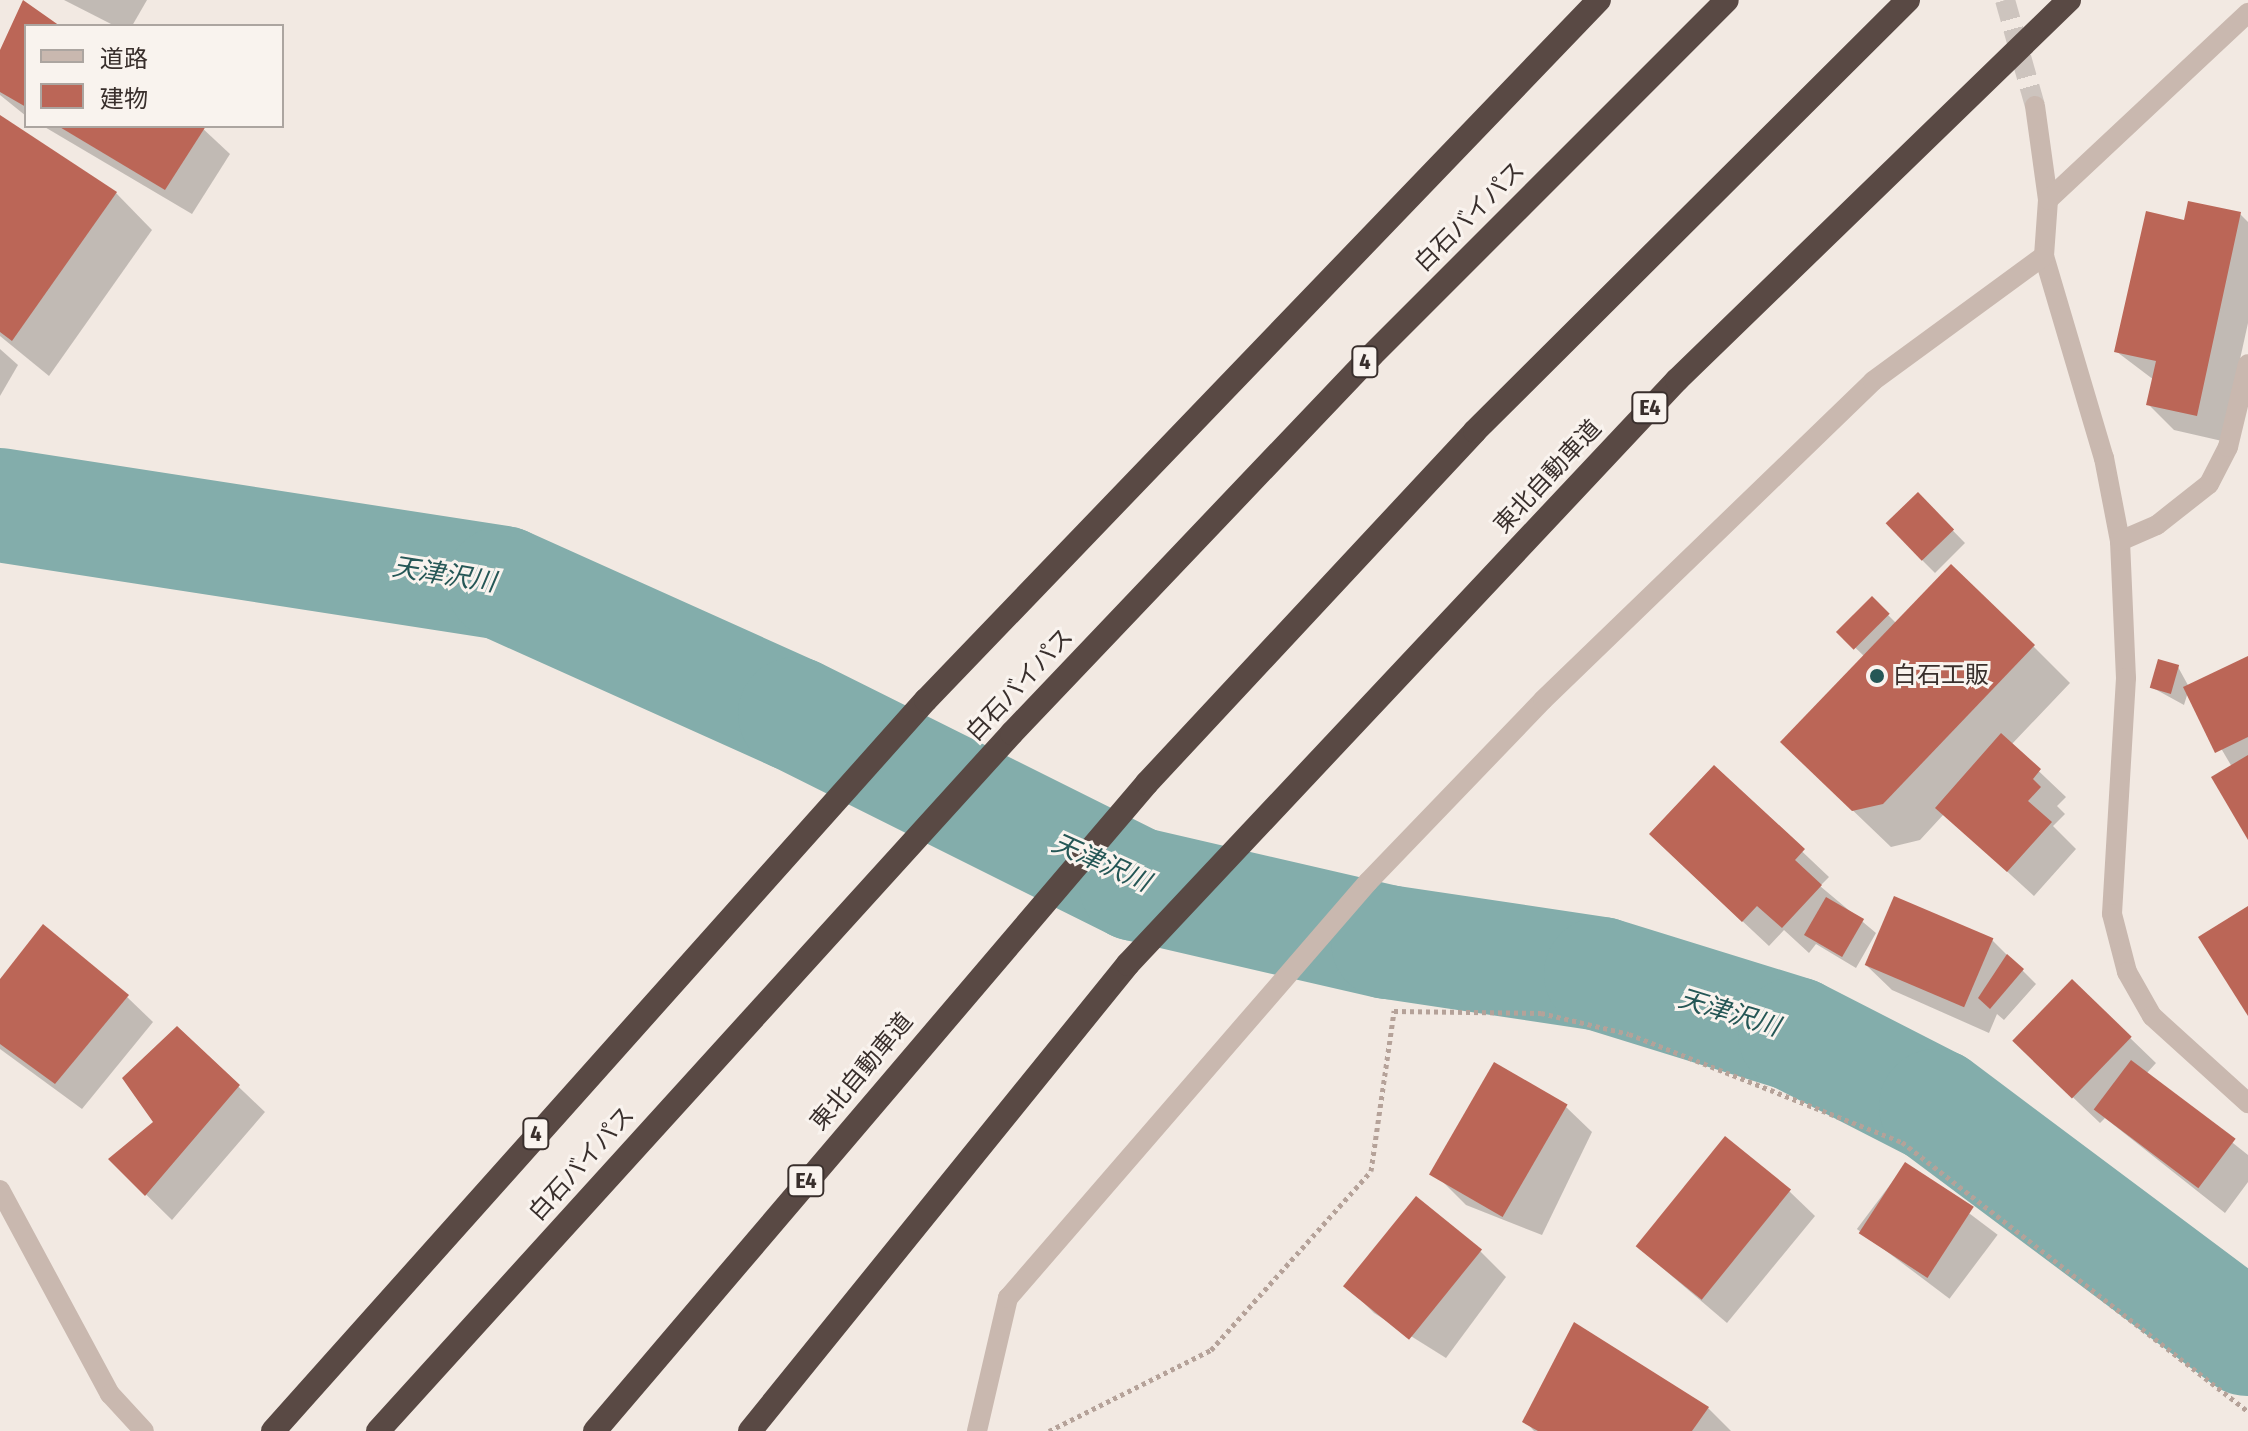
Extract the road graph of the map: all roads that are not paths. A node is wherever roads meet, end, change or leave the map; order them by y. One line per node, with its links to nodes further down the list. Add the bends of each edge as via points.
1 (1599, 0): 14 (highway, 4, via 926,700)
2 (1727, 0): 15 (highway, 白石バイパス / 4, via 1371,356 1012,733)
3 (1908, 0): 16 (highway, 東北自動車道 / E4, via 1475,431 1147,783)
4 (2069, 0): 17 (highway, 東北自動車道 / E4, via 1677,380 1128,964)
5 (2248, 13): 7 (street)
6 (2035, 106): 7 (street)
7 (2048, 200): 8 (street)
8 (2044, 256): 10 (street, via 2104,458); 18 (street, via 1873,381 1543,700 1368,882 1008,1298)
9 (2248, 364): 10 (street, via 2228,447 2209,484 2157,525)
10 (2120, 541): 11 (street, via 2126,678 2112,914 2127,972 2152,1016)
11 (2248, 1103)
12 (0, 1190): 13 (street, via 110,1394)
13 (144, 1431)
14 (273, 1431)
15 (378, 1431)
16 (595, 1431)
17 (750, 1431)
18 (977, 1431)

